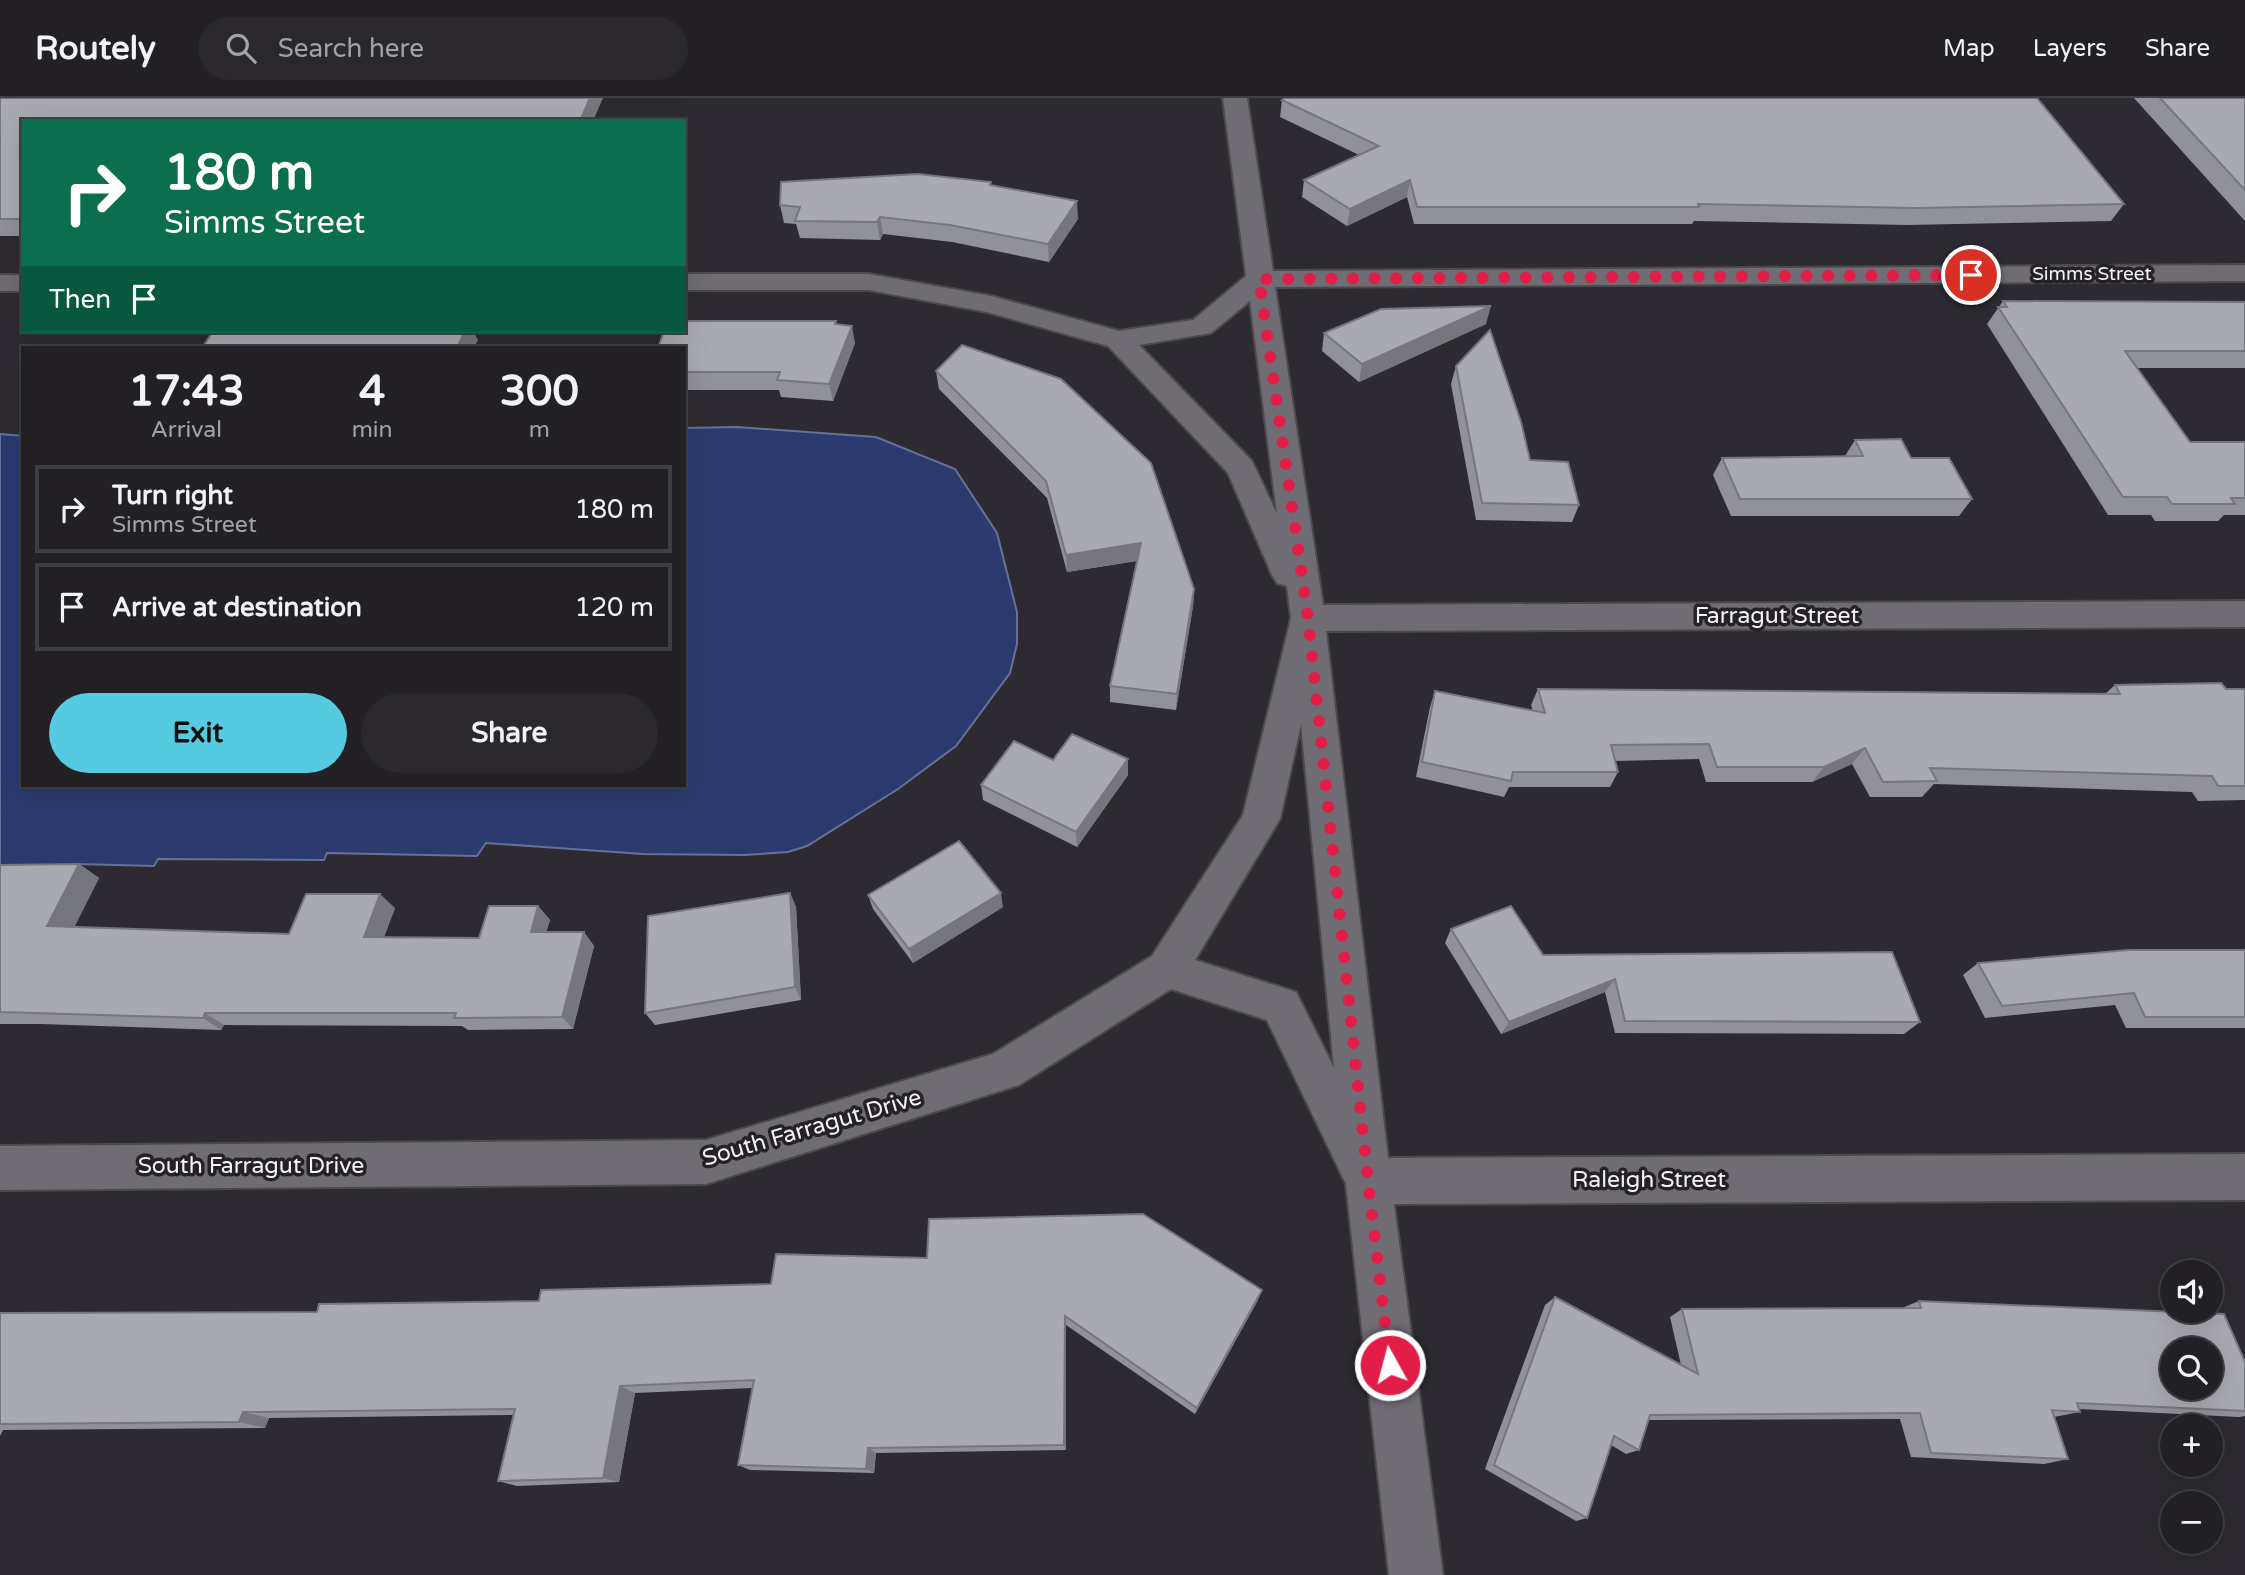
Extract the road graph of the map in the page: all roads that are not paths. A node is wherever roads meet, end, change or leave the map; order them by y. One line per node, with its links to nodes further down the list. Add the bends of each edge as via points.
1 (1235, 98): 3 (street)
2 (2245, 273): 3 (street, Simms Street)
3 (1259, 279): 7 (street, via 1201,327); 9 (street)
4 (686, 282): 7 (street, via 869,282 991,304)
5 (0, 283): 6 (street)
6 (21, 283)
7 (1118, 340): 9 (street, via 1241,468)
8 (2245, 614): 9 (street, Farragut Street)
9 (1308, 618): 10 (street, South Farragut Drive, via 1261,819); 13 (street)
10 (1167, 968): 11 (street, South Farragut Drive, via 1004,1071 706,1162); 13 (street, via 1281,1006)
11 (0, 1168)
12 (2245, 1177): 13 (street, Raleigh Street)
13 (1368, 1181): 14 (street)
14 (1416, 1575)

